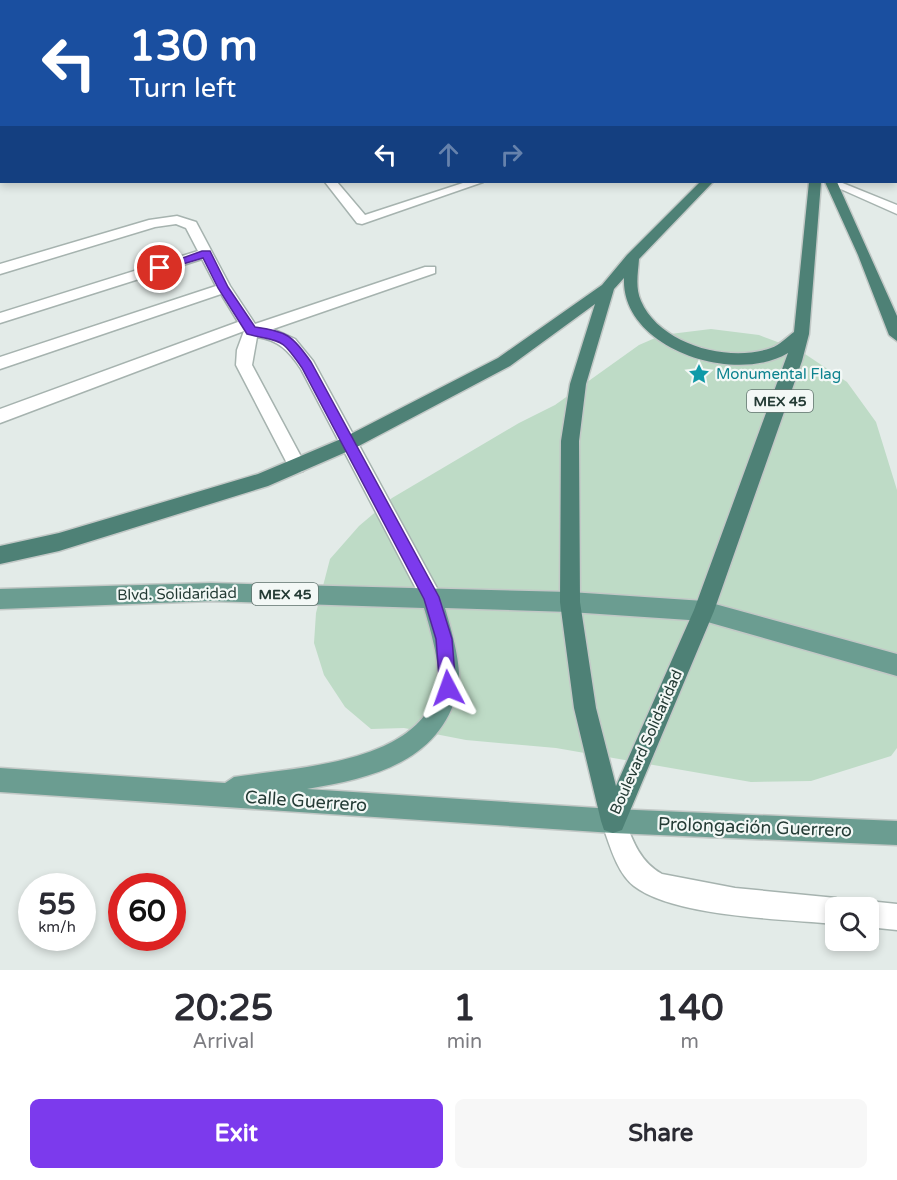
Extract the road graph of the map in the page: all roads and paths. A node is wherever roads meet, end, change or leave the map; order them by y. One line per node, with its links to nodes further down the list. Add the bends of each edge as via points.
1 (333, 183): 2 (street, via 362,220)
2 (474, 183)
3 (706, 183): 9 (highway, Boulevard Solidaridad)
4 (815, 183): 16 (highway, Boulevard Solidaridad / MEX 45)
5 (831, 183): 17 (highway)
6 (833, 183): 7 (street)
7 (897, 210)
8 (206, 253): 10 (street, via 191,225 177,220 154,223); 12 (street); 14 (street)
9 (632, 258): 13 (highway, Boulevard Solidaridad); 16 (highway, via 634,304 651,326 677,344 711,356 754,358 777,352)
10 (0, 269)
11 (430, 270): 15 (street)
12 (224, 288): 15 (street); 18 (street)
13 (607, 288): 20 (highway, via 504,362); 25 (highway, Boulevard Solidaridad, via 578,384 570,441)
14 (0, 318)
15 (249, 327): 19 (street); 20 (street, via 290,341 307,365); 21 (street, via 244,365)
16 (801, 334): 26 (highway, Boulevard Solidaridad / MEX 45)
17 (897, 335)
18 (0, 363)
19 (0, 416)
20 (347, 444): 21 (highway); 23 (street)
21 (297, 466): 22 (highway, via 171,509)
22 (0, 555)
23 (431, 597): 24 (main road, Blvd. Solidaridad / MEX 45, via 211,592); 25 (main road, Blvd. Solidaridad / MEX 45); 29 (main road, via 444,639 448,688 433,723 397,754 350,770)
24 (0, 599)
25 (570, 602): 26 (main road, MEX 45); 30 (highway, Boulevard Solidaridad, via 585,708)
26 (704, 611): 27 (main road); 30 (highway, Boulevard Solidaridad / MEX 45)
27 (897, 665)
28 (0, 780): 29 (main road, Calle Guerrero)
29 (199, 795): 30 (main road, Calle Guerrero)
30 (613, 821): 31 (main road, Prolongación Guerrero); 32 (street, via 628,857 644,878 670,890)
31 (897, 833)
32 (825, 910)
33 (879, 915): 34 (street)
34 (897, 917)

